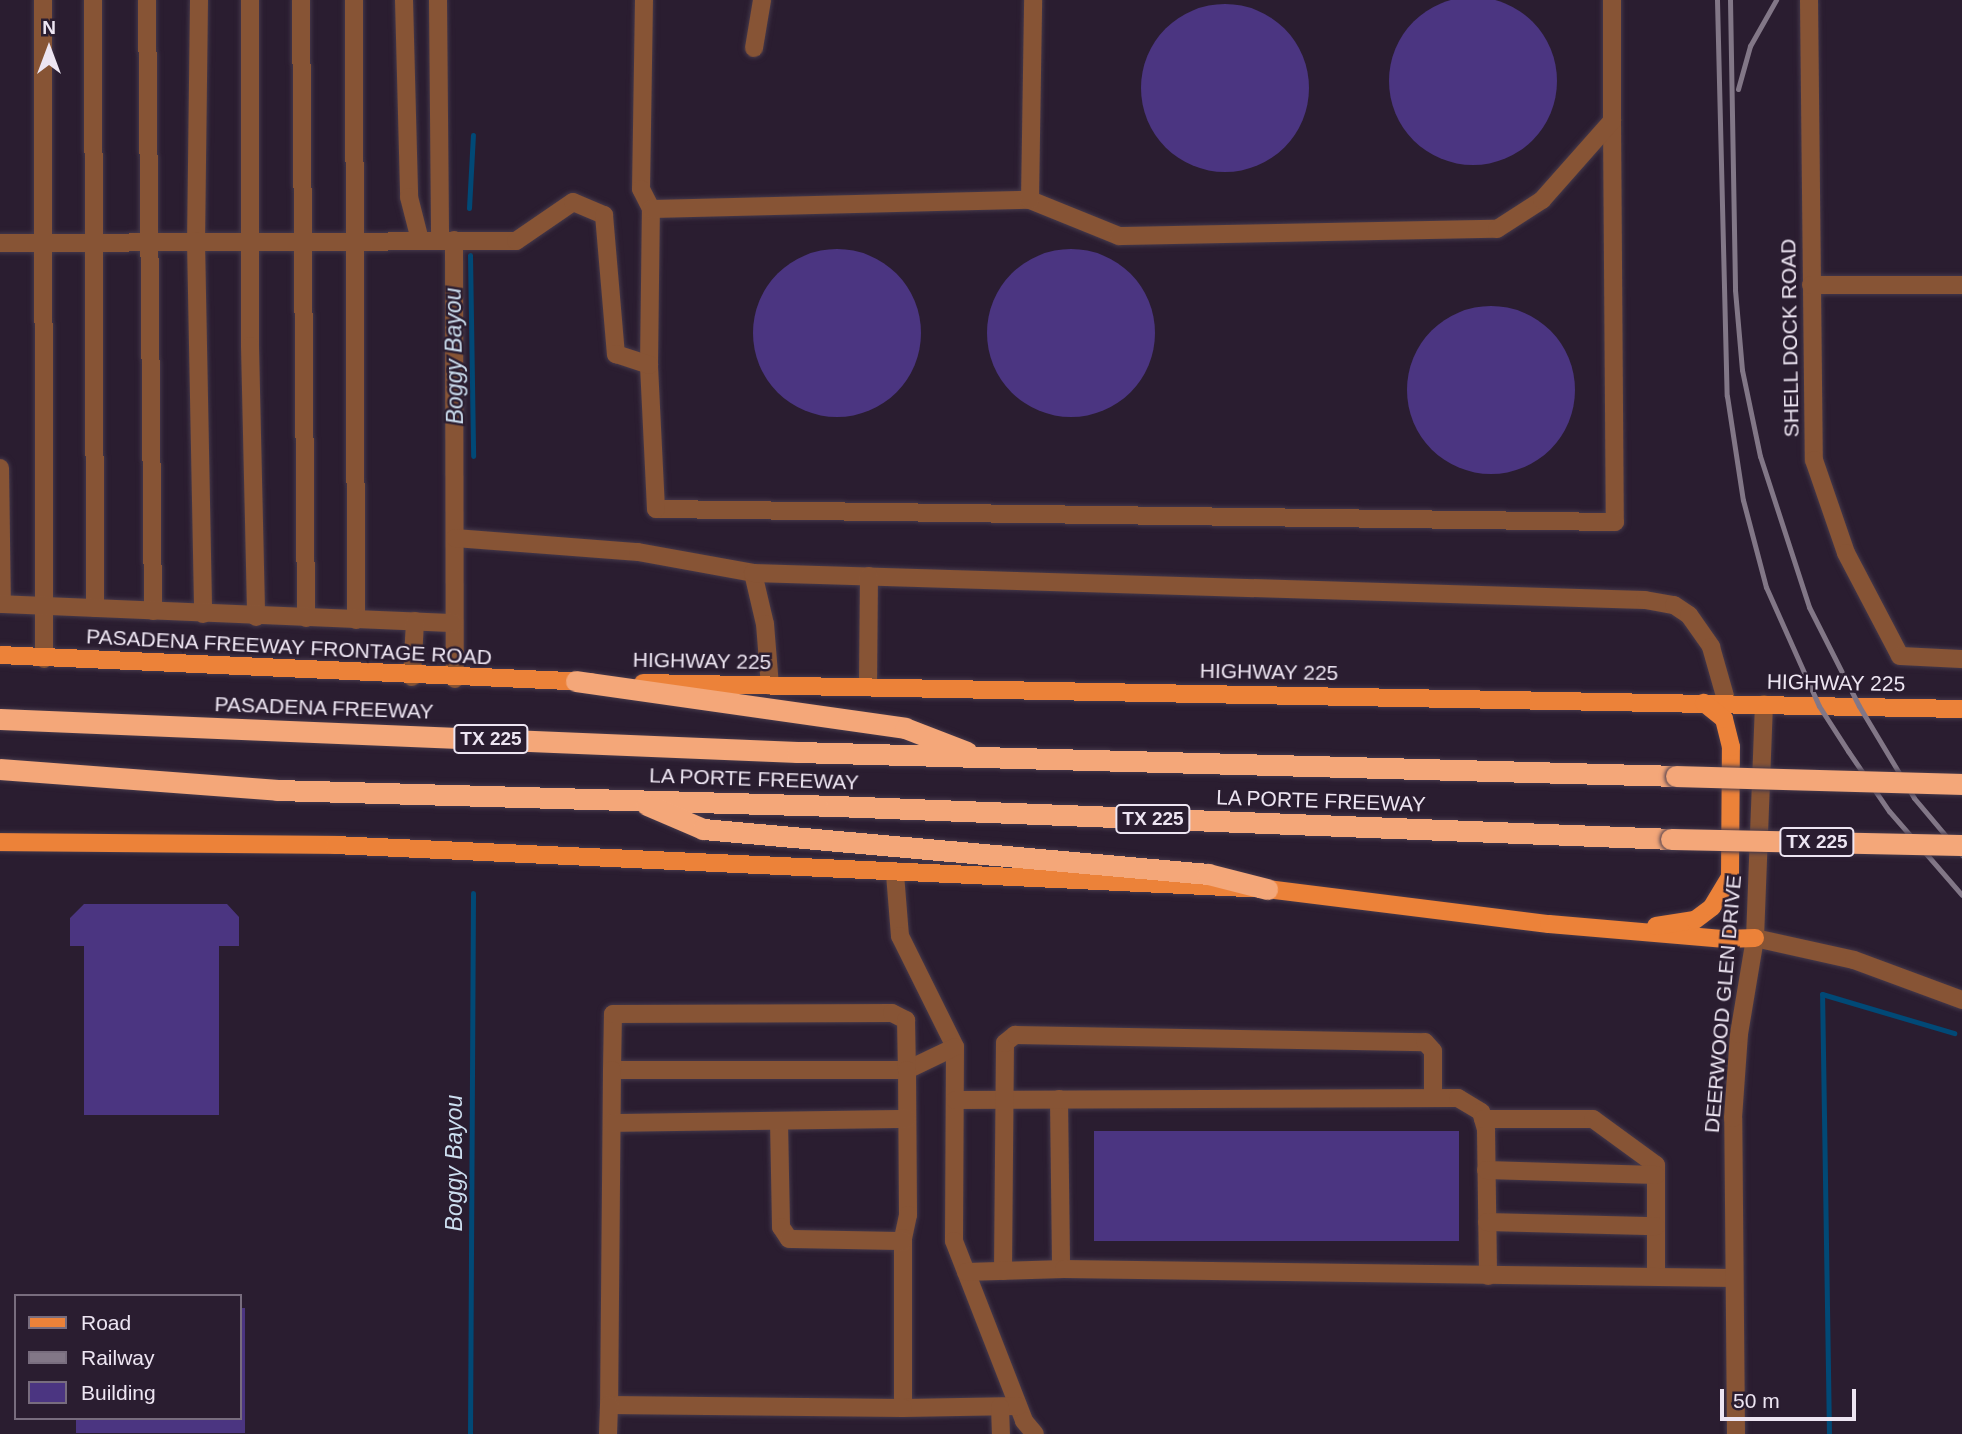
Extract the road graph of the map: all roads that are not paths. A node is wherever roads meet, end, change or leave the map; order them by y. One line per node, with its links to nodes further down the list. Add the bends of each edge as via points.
1 (44, 0): 25 (street)
2 (93, 0): 26 (street)
3 (147, 0): 27 (street)
4 (199, 0): 21 (street)
5 (250, 0): 22 (street)
6 (301, 0): 23 (street)
7 (354, 0): 24 (street)
8 (404, 0): 19 (street, via 409,197)
9 (438, 0): 20 (street)
10 (644, 0): 18 (street, via 641,189)
11 (762, 0): 15 (street)
12 (1033, 0): 17 (street)
13 (1612, 0): 16 (street)
14 (1809, 0): 29 (street, SHELL DOCK ROAD)
15 (754, 48)
16 (1612, 121): 17 (street, via 1542,200 1497,229 1119,236); 31 (street, via 1615,522 656,509)
17 (1030, 200): 18 (street)
18 (651, 209): 31 (street)
19 (420, 240): 20 (street); 24 (street)
20 (447, 240): 31 (street, via 516,241 573,202 604,215 616,354); 33 (street)
21 (196, 241): 22 (street); 27 (street); 40 (street)
22 (250, 241): 23 (street); 41 (street)
23 (301, 241): 24 (street); 42 (street)
24 (354, 241): 43 (street)
25 (45, 242): 26 (street); 28 (street); 37 (street)
26 (96, 242): 27 (street); 38 (street)
27 (147, 242): 39 (street)
28 (0, 243)
29 (1811, 285): 30 (street); 48 (street, SHELL DOCK ROAD, via 1814,460 1846,553 1900,656)
30 (1962, 285)
31 (649, 365)
32 (0, 468): 36 (street)
33 (455, 538): 34 (street, via 638,552); 45 (street)
34 (753, 573): 35 (street); 52 (street, via 765,624)
35 (869, 576): 53 (street); 55 (street, via 1645,600 1674,605 1689,615 1711,647)
36 (1, 604): 37 (street)
37 (47, 605): 38 (street); 47 (street)
38 (95, 608): 39 (street)
39 (153, 611): 40 (street)
40 (203, 614): 41 (street)
41 (256, 617): 42 (street)
42 (306, 618): 43 (street)
43 (356, 620): 44 (street)
44 (415, 621): 45 (street); 49 (street)
45 (454, 623): 50 (street)
46 (0, 655): 47 (main road, PASADENA FREEWAY FRONTAGE ROAD)
47 (44, 659): 49 (main road, PASADENA FREEWAY FRONTAGE ROAD)
48 (1962, 659)
49 (412, 677): 50 (main road, PASADENA FREEWAY FRONTAGE ROAD)
50 (455, 679): 51 (main road, PASADENA FREEWAY FRONTAGE ROAD)
51 (576, 681): 52 (main road, HIGHWAY 225); 59 (highway, via 905,728)
52 (770, 685): 53 (main road, HIGHWAY 225)
53 (867, 687): 54 (main road, HIGHWAY 225)
54 (1704, 703): 55 (main road, HIGHWAY 225); 67 (main road, via 1724,719 1731,747 1730,877 1712,907 1695,920)
55 (1727, 703): 56 (main road, HIGHWAY 225)
56 (1763, 704): 57 (main road, HIGHWAY 225); 68 (street, DEERWOOD GLEN DRIVE)
57 (1962, 709)
58 (0, 719): 59 (highway, PASADENA FREEWAY / TX 225)
59 (982, 758): 61 (highway, LA PORTE FREEWAY / TX 225, bridge)
60 (0, 769): 62 (highway, TX 225, via 277,790)
61 (1962, 784)
62 (635, 800): 64 (highway, LA PORTE FREEWAY / TX 225, bridge, via 1671,839); 66 (highway, via 703,829 1208,874)
63 (0, 842): 65 (main road, via 335,845)
64 (1962, 845)
65 (895, 874): 66 (main road); 70 (street, via 900,936)
66 (1266, 889): 67 (main road)
67 (1625, 931): 68 (main road)
68 (1755, 938): 69 (street, via 1854,960); 91 (street, DEERWOOD GLEN DRIVE, via 1739,1034 1733,1118)
69 (1962, 1000)
70 (955, 1047): 72 (street); 76 (street)
71 (612, 1070): 72 (street); 72 (street, via 613,1014 864,1013 892,1013 906,1020); 80 (street)
72 (907, 1070): 77 (street)
73 (1433, 1098): 74 (street, via 1433,1051 1424,1042 1015,1035 1005,1043); 75 (street); 78 (street, via 1458,1098 1481,1112)
74 (1004, 1099): 75 (street); 76 (street); 87 (street)
75 (1059, 1099): 86 (street)
76 (955, 1100): 88 (street, via 954,1241)
77 (907, 1119): 79 (street); 85 (street)
78 (1483, 1119): 81 (street); 82 (street, via 1593,1119 1656,1165)
79 (779, 1121): 80 (street); 85 (street, via 781,1227 789,1239)
80 (611, 1123): 92 (street)
81 (1486, 1170): 82 (street); 83 (street)
82 (1656, 1175): 84 (street)
83 (1487, 1222): 84 (street); 89 (street)
84 (1656, 1226): 90 (street)
85 (904, 1241): 95 (street)
86 (1061, 1269): 87 (street); 89 (street)
87 (1003, 1271): 88 (street)
88 (966, 1272): 94 (street)
89 (1488, 1276): 90 (street)
90 (1657, 1276): 91 (street)
91 (1734, 1278): 99 (street, DEERWOOD GLEN DRIVE)
92 (609, 1405): 95 (street); 96 (street)
93 (1000, 1406): 94 (street); 95 (street); 97 (street)
94 (1018, 1406): 98 (street)
95 (903, 1408)
96 (608, 1434)
97 (1001, 1434)
98 (1035, 1434)
99 (1736, 1434)

